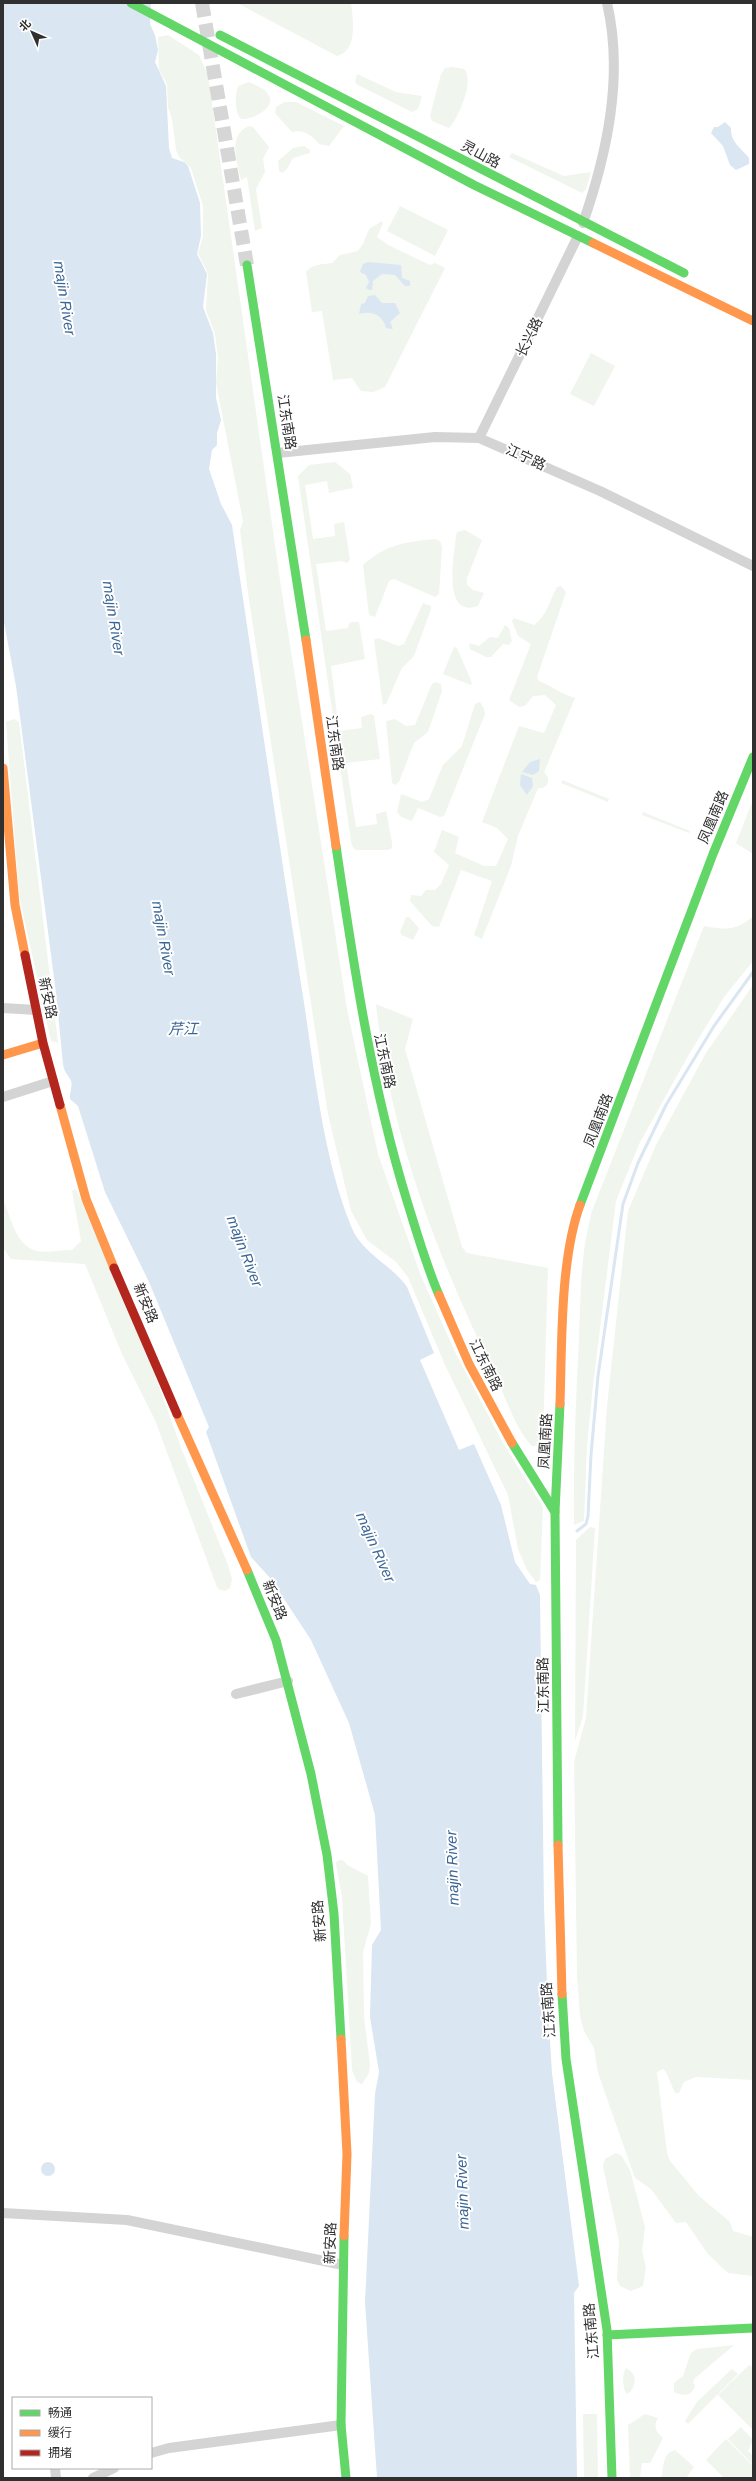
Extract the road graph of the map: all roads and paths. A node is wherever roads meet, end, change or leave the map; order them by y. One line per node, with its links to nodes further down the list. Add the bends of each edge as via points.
1 (131, 3): 5 (main road, via 474,185)
2 (607, 3): 4 (street, via 613,75 610,121 604,154)
3 (211, 30): 4 (main road, 灵山路)
4 (583, 223): 7 (main road, 灵山路)
5 (578, 236): 8 (main road); 9 (street, 长兴路)
6 (247, 265): 10 (main road, 江东南路)
7 (689, 276)
8 (753, 321)
9 (479, 438): 10 (street, 江宁路, via 435,437); 11 (street, 江宁路, via 600,491)
10 (278, 453): 20 (main road, 江东南路, via 360,1008 387,1136 427,1267 469,1364 502,1428)
11 (753, 566)
12 (753, 757): 20 (main road, 凤凰南路, via 713,854 572,1227 564,1304)
13 (3, 768): 15 (main road, 新安路, via 15,905)
14 (3, 1008): 15 (street)
15 (36, 1010): 16 (main road, 新安路)
16 (43, 1043): 17 (main road); 18 (main road, 新安路)
17 (3, 1055)
18 (53, 1081): 19 (street); 21 (main road, 新安路, via 86,1199 160,1377 255,1587 276,1640)
19 (3, 1097)
20 (555, 1512): 26 (main road, 江东南路, via 558,1957 566,2060)
21 (288, 1681): 22 (street); 24 (main road, 新安路, via 327,1855 334,1914 347,2154)
22 (236, 1694)
23 (3, 2213): 24 (street, via 127,2220)
24 (343, 2265): 27 (main road, 新安路)
25 (753, 2328): 26 (main road)
26 (607, 2335): 32 (main road, 江东南路)
27 (342, 2425): 28 (street, via 169,2448); 31 (main road, 新安路)
28 (152, 2453)
29 (112, 2469): 30 (street)
30 (94, 2478)
31 (346, 2478)
32 (612, 2478)

